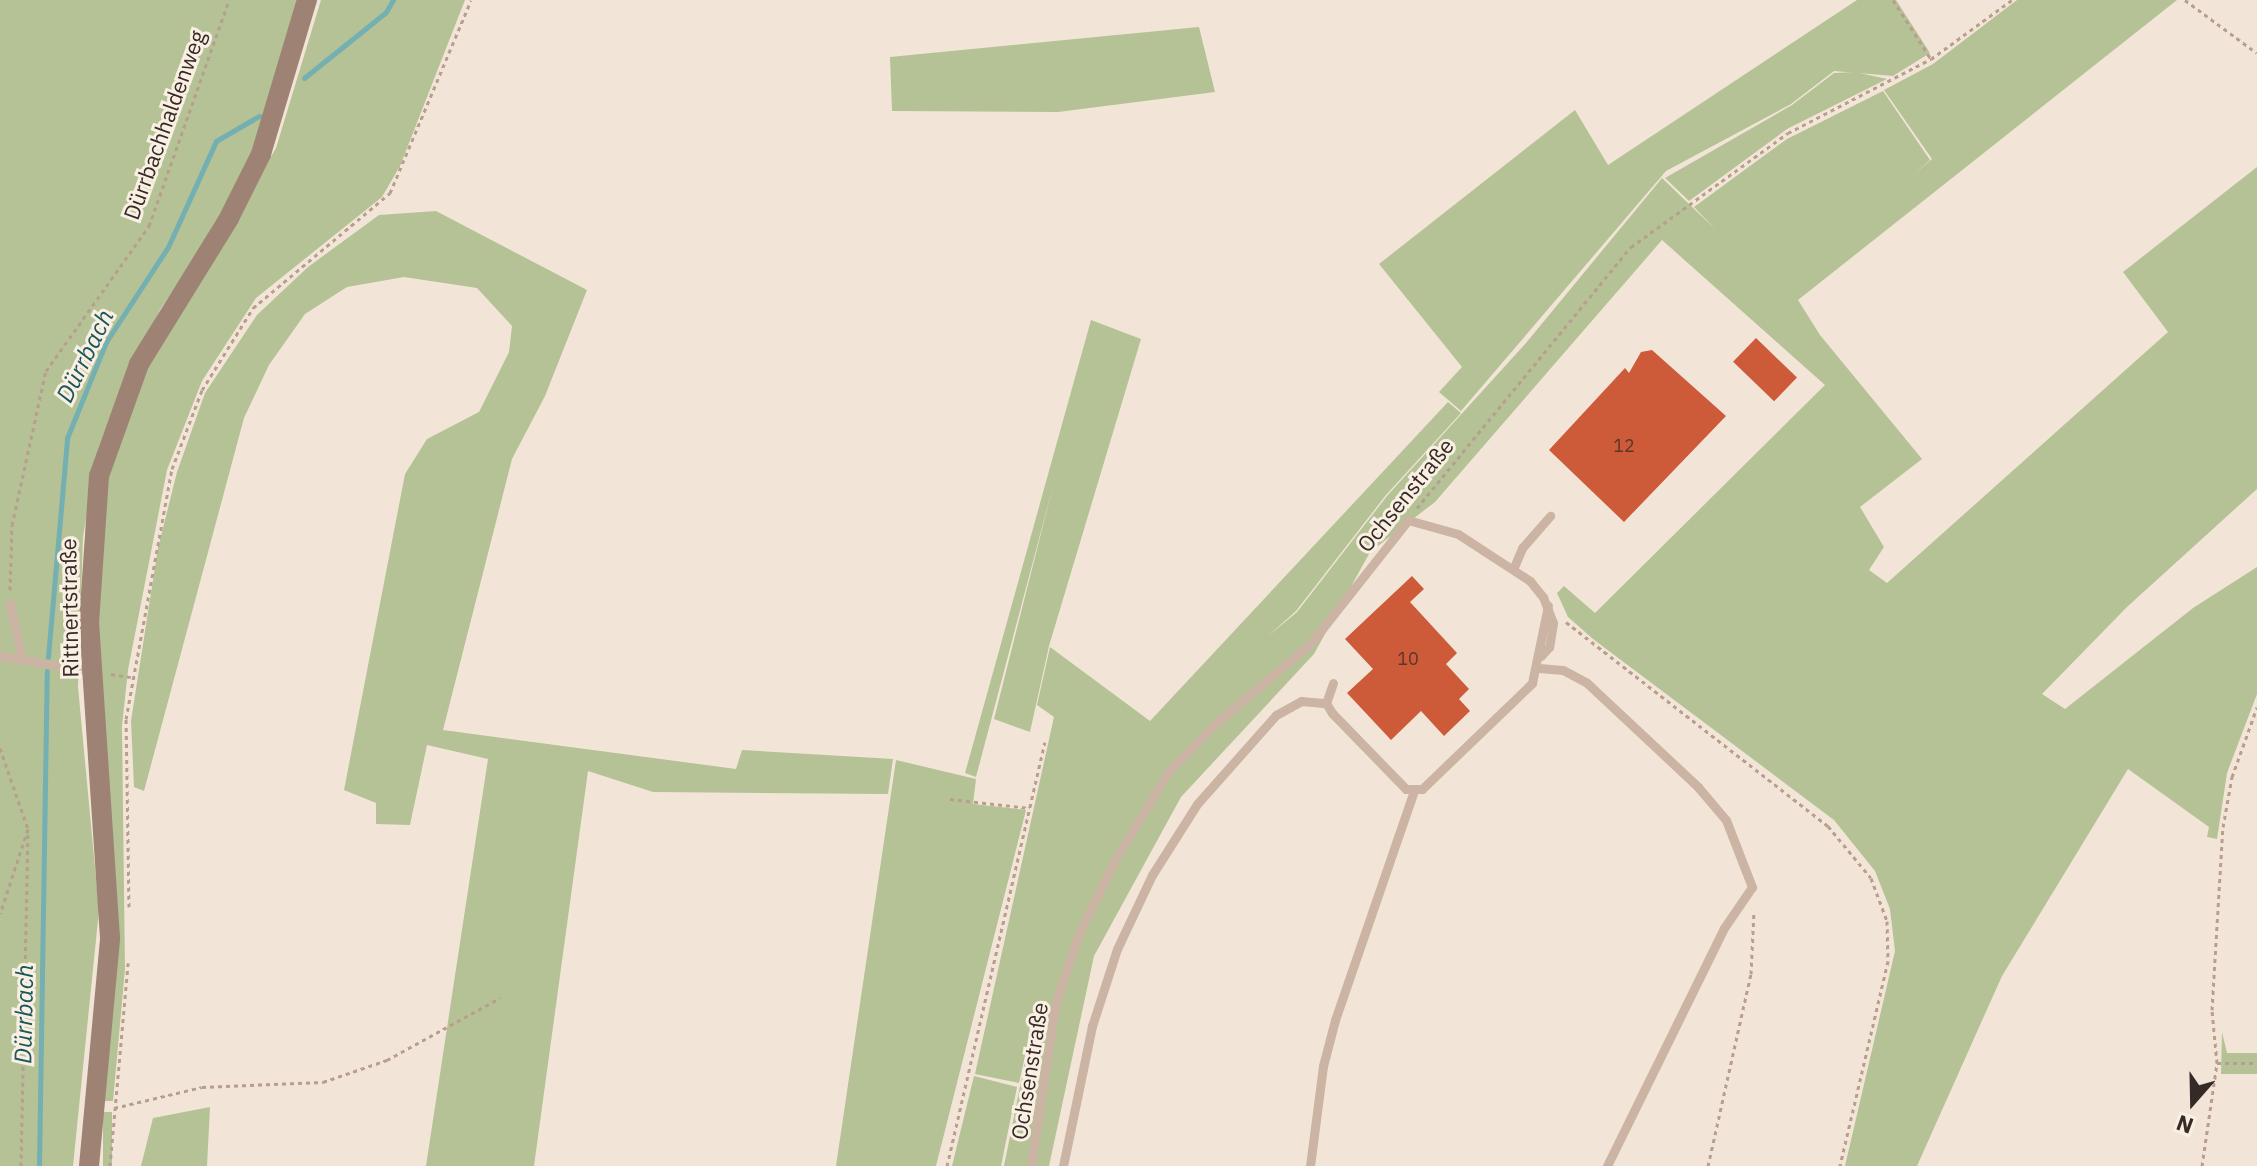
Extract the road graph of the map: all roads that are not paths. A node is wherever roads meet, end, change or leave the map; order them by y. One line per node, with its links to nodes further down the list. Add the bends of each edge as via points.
1 (307, 0): 8 (street, Rittnertstraße, via 261,154 229,218 153,336 108,442 88,574)
2 (1550, 516): 3 (lane, via 1522,548)
3 (1514, 567): 7 (lane, via 1548,606 1552,632); 13 (lane, Ochsenstraße, via 1458,534 1408,520 1311,643 1216,723 1169,771 1116,858 1079,933 1055,1005)
4 (10, 603): 6 (lane)
5 (0, 656): 6 (lane)
6 (22, 660): 8 (lane)
7 (1539, 668): 11 (lane, via 1532,683 1430,782); 16 (lane, via 1563,670 1587,683 1698,787 1726,820 1752,887 1724,928)
8 (92, 671): 12 (street, Rittnertstraße, via 111,903)
9 (1333, 683): 10 (lane)
10 (1326, 703): 11 (lane, via 1394,778); 14 (lane, via 1301,701 1276,715 1197,804 1152,875 1117,949 1092,1026)
11 (1414, 791): 15 (lane, via 1335,1020 1323,1066)
12 (89, 1166)
13 (1031, 1166)
14 (1063, 1166)
15 (1310, 1166)
16 (1607, 1166)

